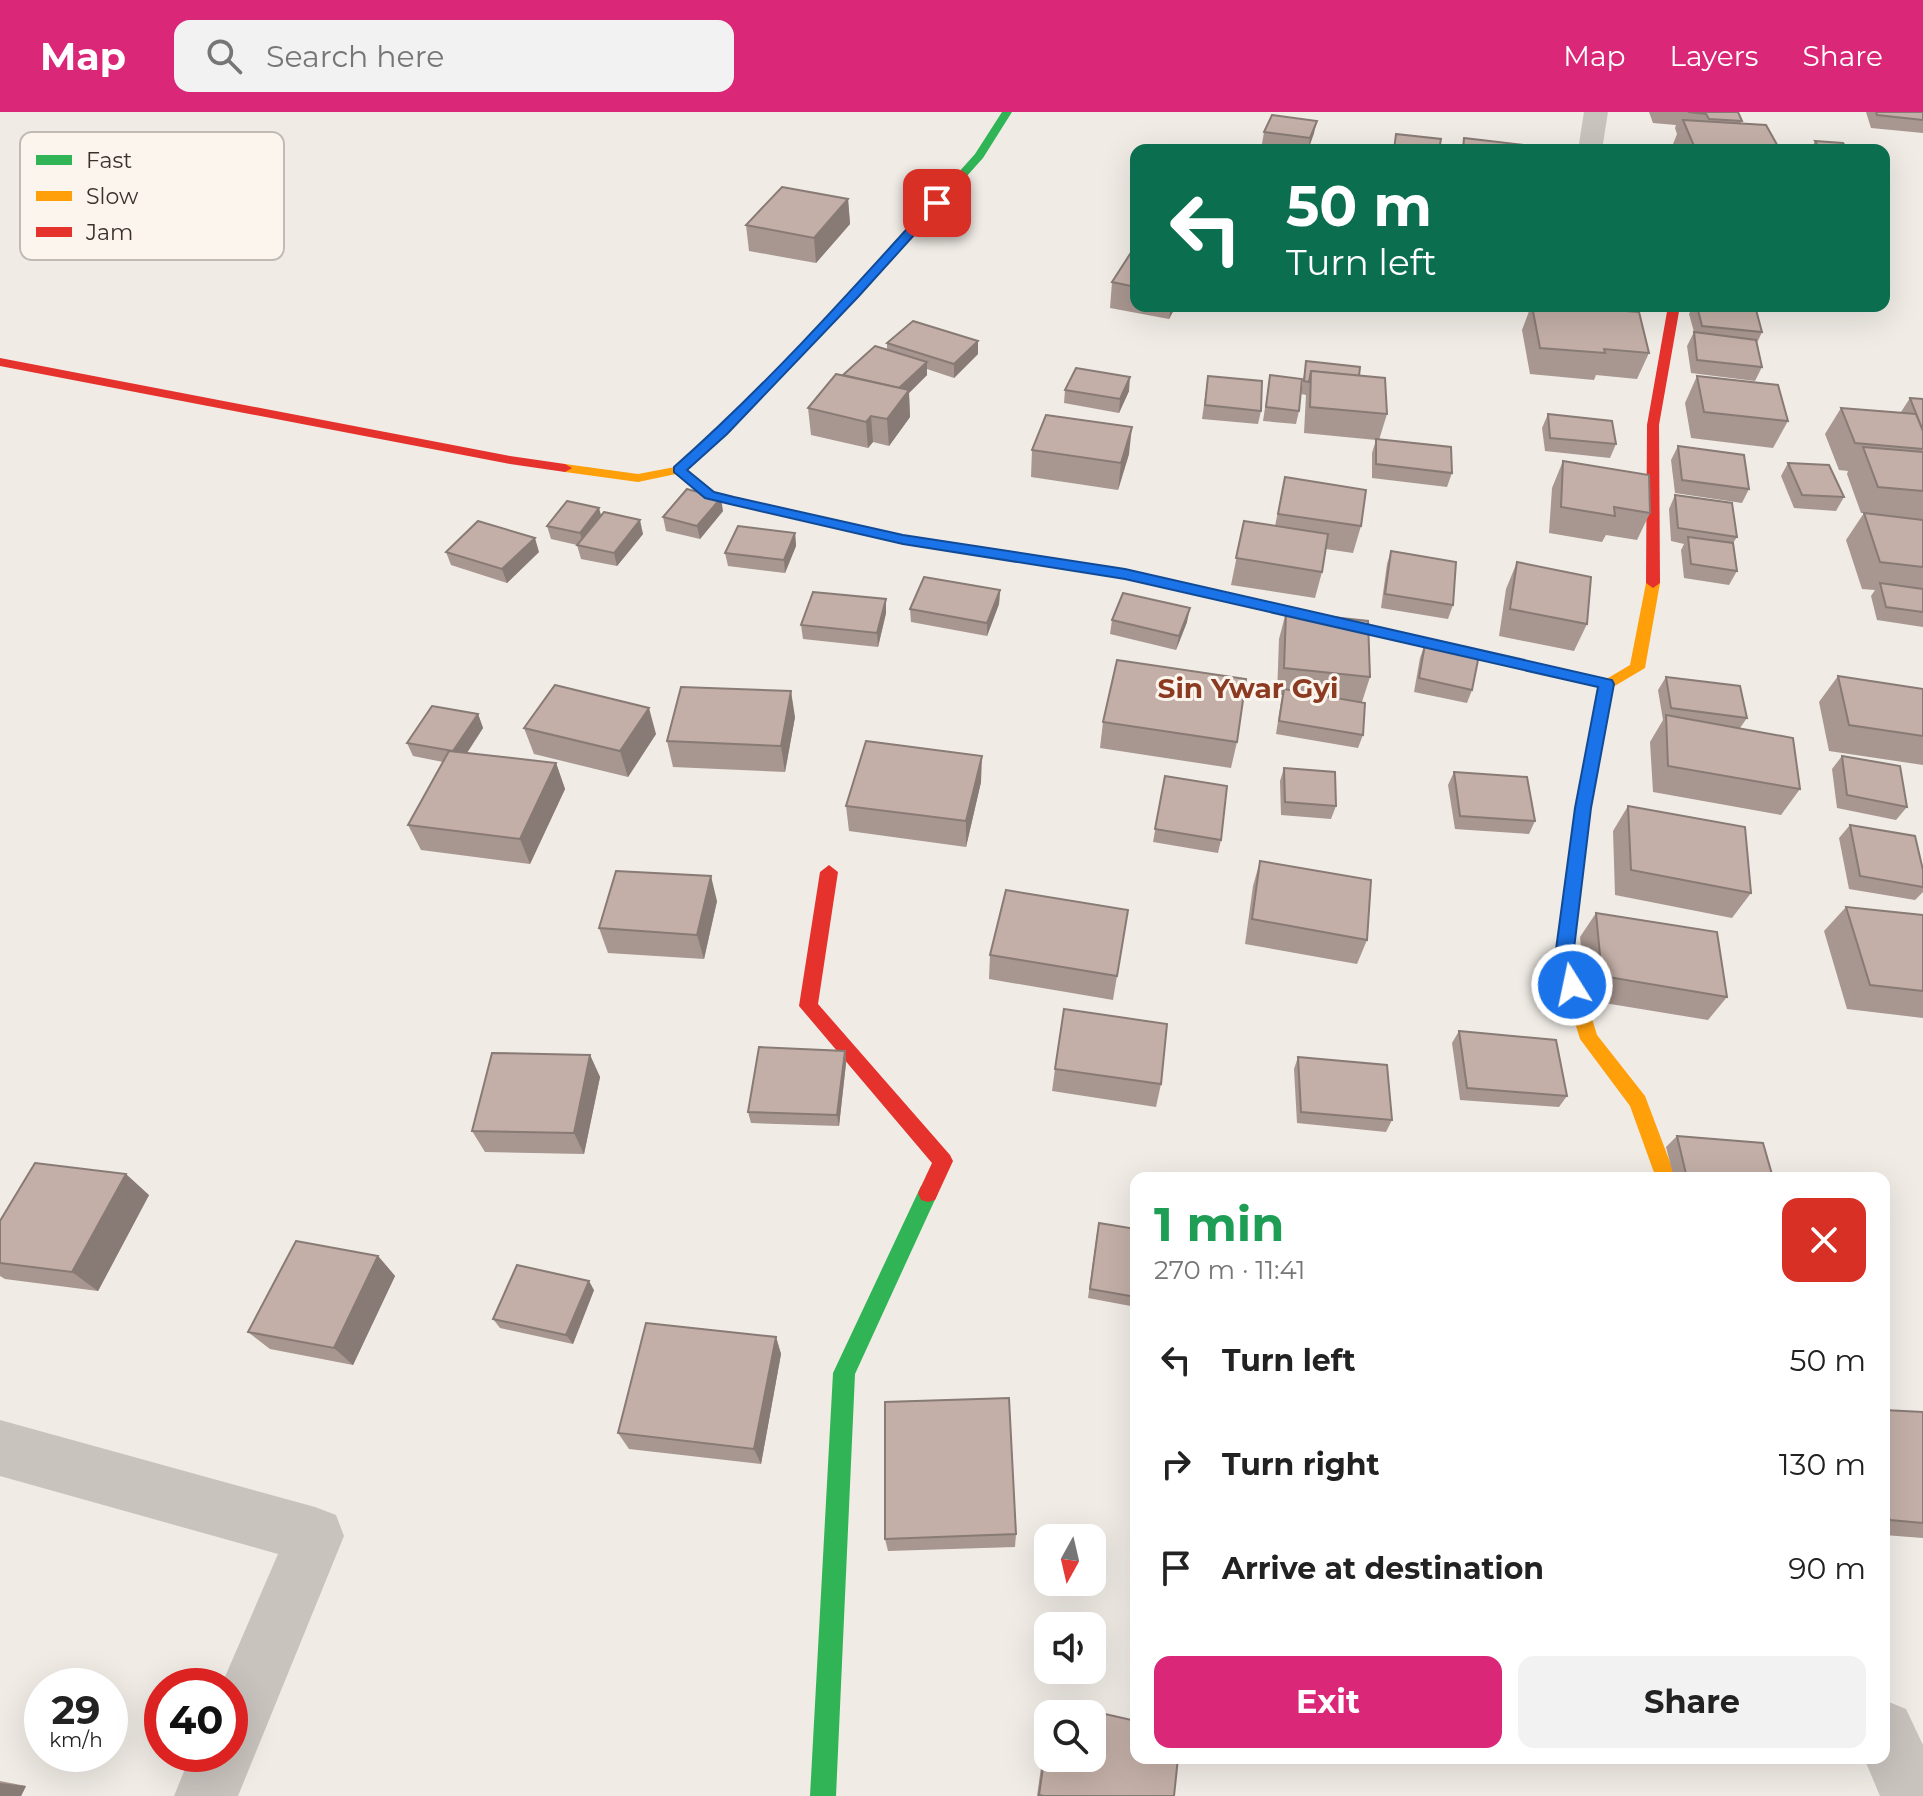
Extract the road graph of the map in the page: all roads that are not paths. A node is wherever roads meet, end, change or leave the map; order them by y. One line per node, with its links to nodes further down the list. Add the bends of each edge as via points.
1 (1007, 112): 6 (street, via 979,156 854,295)
2 (1596, 112): 3 (street)
3 (1591, 144)
4 (1673, 312): 7 (street, via 1653,425 1653,593 1637,668)
5 (0, 362): 6 (street, via 510,460 638,478)
6 (679, 470): 7 (street, via 710,495 724,499 903,540 1125,574)
7 (1606, 684): 9 (street, via 1564,957 1589,1039 1638,1102)
8 (829, 872): 15 (street, via 808,1006 943,1161 844,1373)
9 (1664, 1172)
10 (0, 1448): 11 (street, via 315,1536)
11 (248, 1695)
12 (1890, 1744): 16 (street)
13 (216, 1772): 14 (street)
14 (206, 1796)
15 (823, 1796)
16 (1913, 1796)

